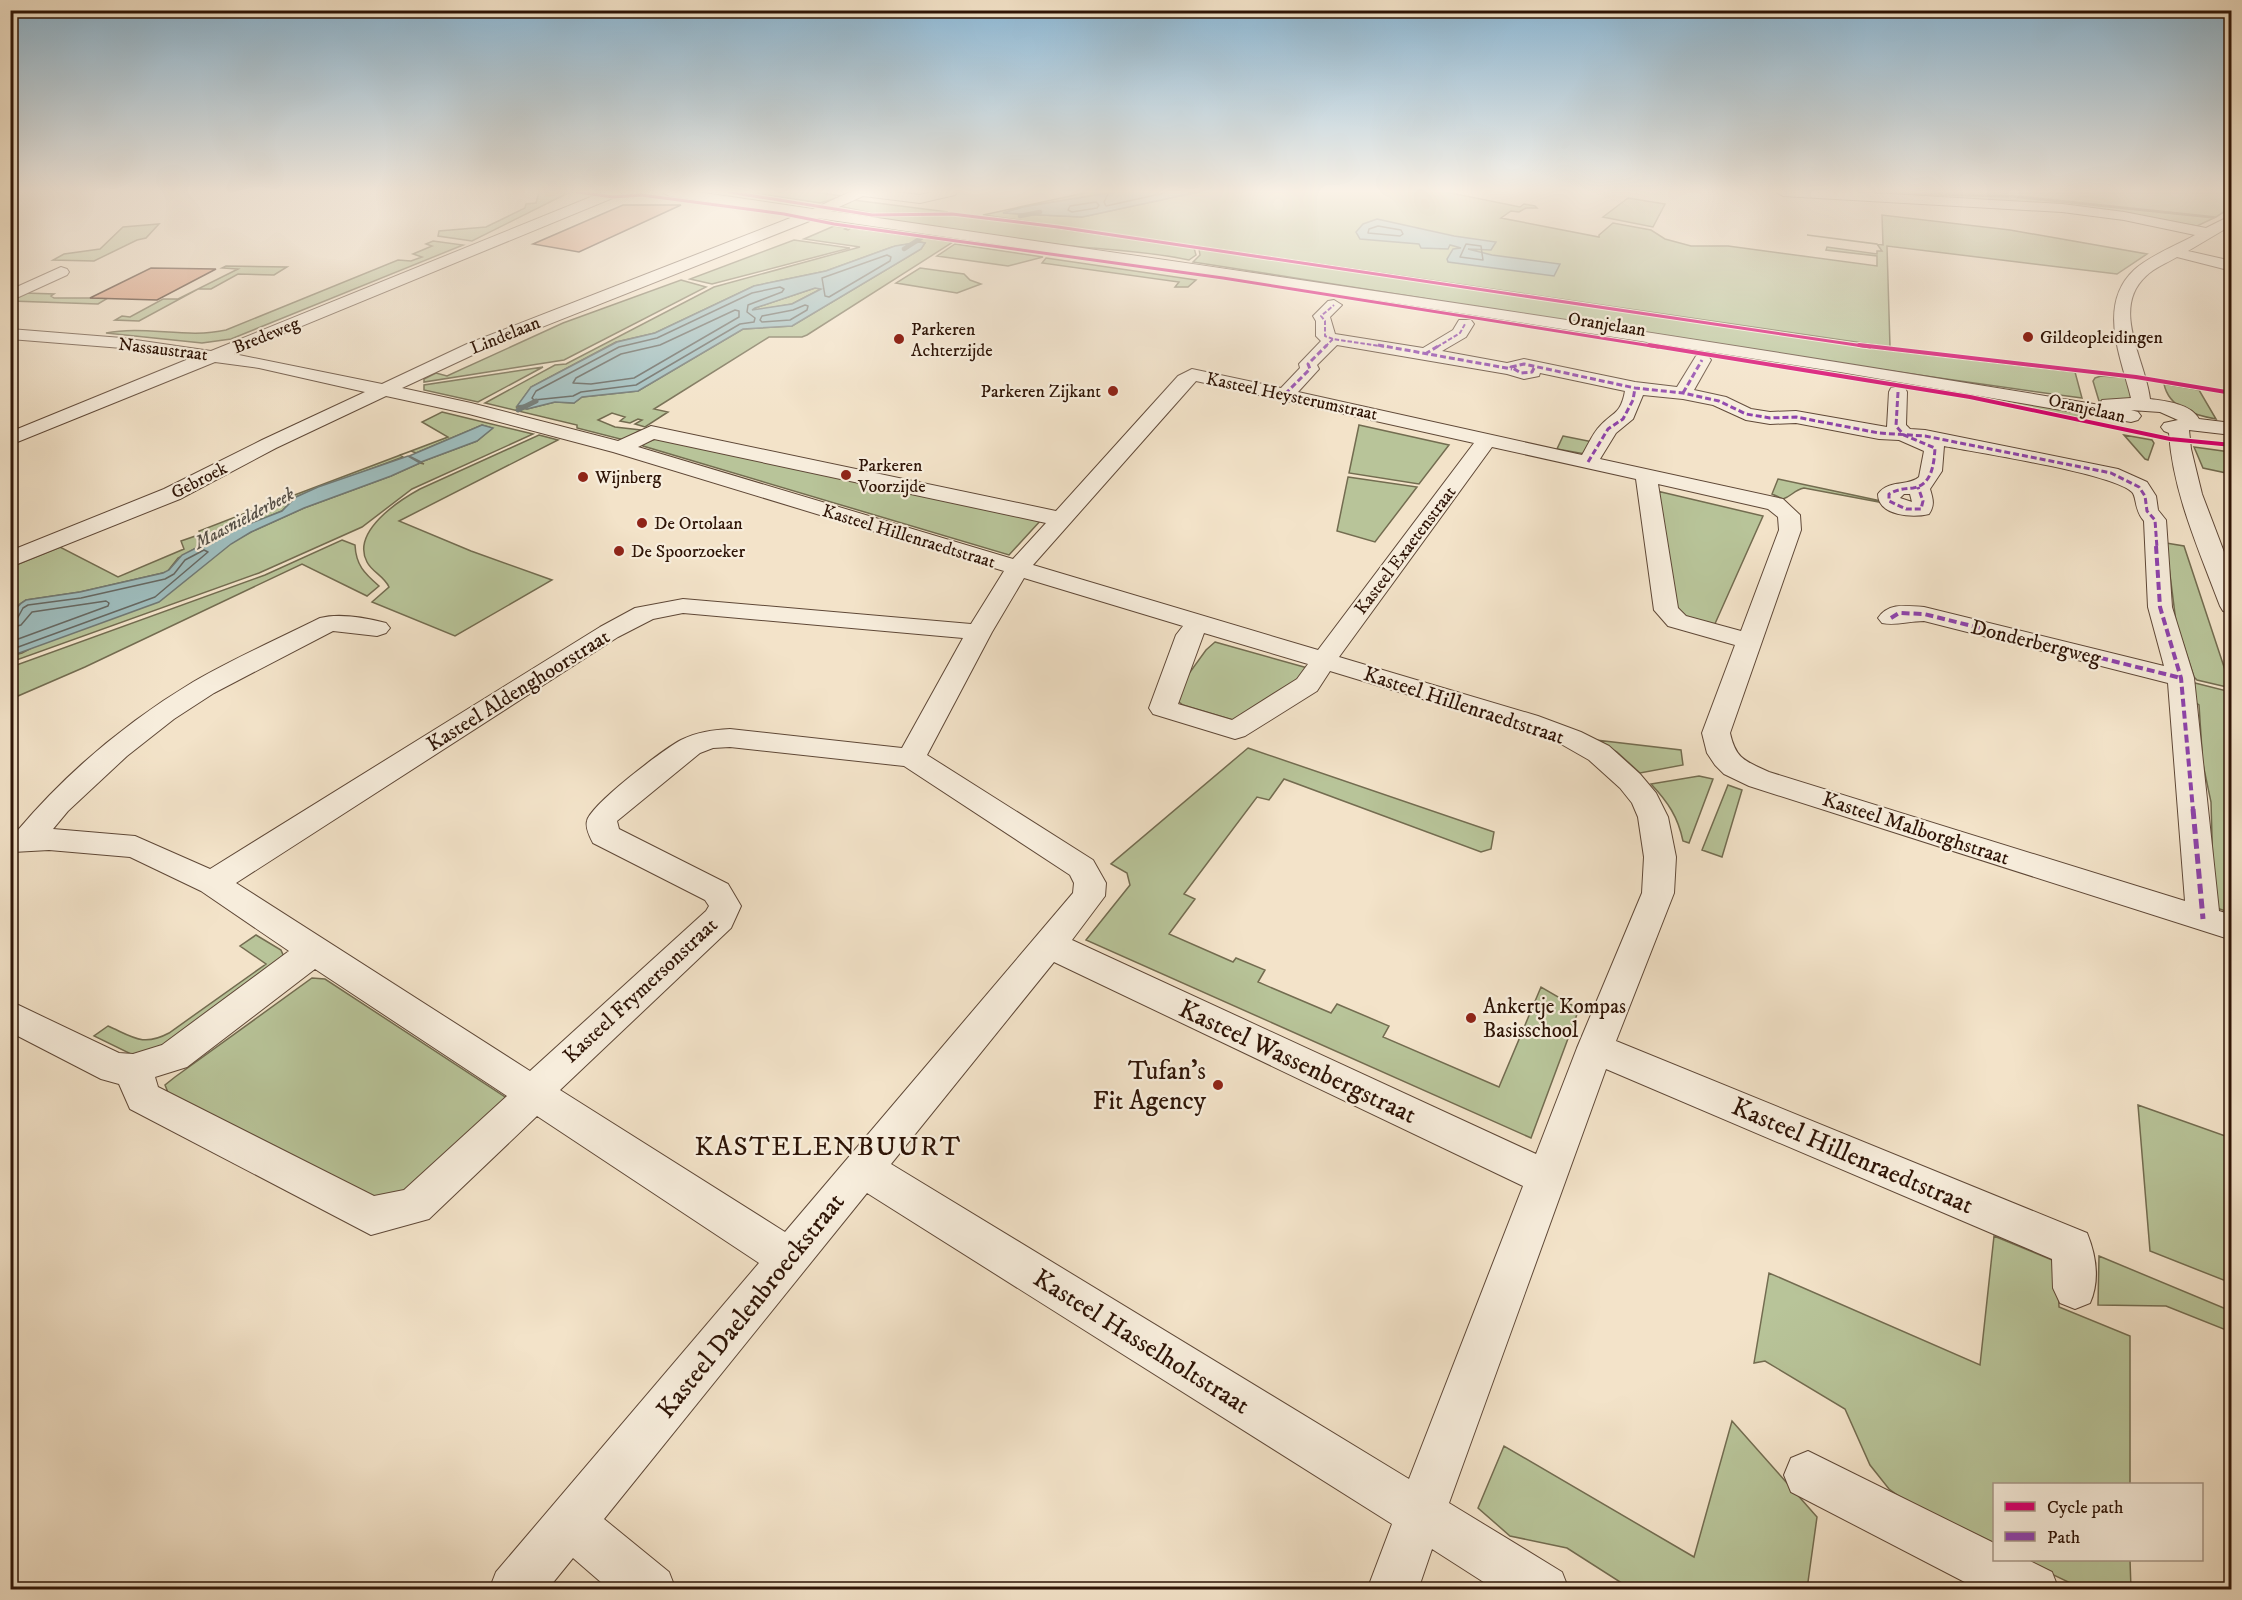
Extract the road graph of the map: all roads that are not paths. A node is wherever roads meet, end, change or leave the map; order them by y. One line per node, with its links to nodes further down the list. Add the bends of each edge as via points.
1 (430, 267): 15 (street, Bredeweg)
2 (678, 267): 18 (street, Lindelaan, via 473,348)
3 (1183, 267): 22 (street, Oranjelaan)
4 (2152, 267): 8 (street, via 2133,279 2124,296)
5 (61, 272): 6 (street)
6 (10, 296)
7 (1334, 305): 12 (street, via 1321,316 1326,336)
8 (2123, 318): 22 (street, via 2122,336 2141,398); 23 (street)
9 (1465, 324): 14 (street, via 1460,333)
10 (10, 334): 11 (street, Nassaustraat)
11 (43, 336): 13 (street); 15 (street, Nassaustraat)
12 (1333, 339): 14 (street); 21 (street, via 1308,364 1307,374)
13 (10, 350)
14 (1425, 354): 17 (street, via 1512,369 1519,364)
15 (216, 355): 18 (street, Nassaustraat); 27 (street, Bredeweg)
16 (1702, 360): 20 (street)
17 (1635, 388): 20 (street); 31 (street, via 1623,419 1608,429)
18 (384, 390): 30 (street, Kasteel Hillenraedtstraat); 36 (street, Gebroek, via 172,494)
19 (1898, 392): 26 (street, via 1896,426)
20 (1683, 393): 26 (street, via 1719,401 1746,414 1796,417)
21 (1285, 394): 28 (street, Kasteel Heysterumstraat); 35 (street, Kasteel Heysterumstraat, via 1192,375)
22 (2136, 412): 23 (street, Oranjelaan); 34 (street, via 2160,438)
23 (2180, 418): 24 (street); 25 (street); 34 (street, via 2179,441)
24 (2232, 423)
25 (2232, 429)
26 (1904, 435): 29 (street)
27 (10, 439)
28 (1487, 440): 31 (street, Kasteel Heysterumstraat); 44 (street, Kasteel Exaetenstraat)
29 (1945, 445): 33 (street, via 1934,470); 45 (street, via 2111,473 2139,487 2147,511 2155,520 2160,607)
30 (620, 448): 35 (street, Kasteel Hillenraedtstraat, via 651,432); 37 (street, Kasteel Hillenraedtstraat)
31 (1588, 462): 32 (street, Kasteel Heysterumstraat)
32 (1646, 475): 43 (street, via 1666,610 1677,621); 43 (street, Kasteel Malborghstraat, via 1775,504 1789,515 1790,530)
33 (1918, 487)
34 (2188, 487): 38 (street)
35 (1061, 519): 37 (street, Kasteel Heysterumstraat)
36 (10, 560)
37 (1017, 569): 40 (street, Kasteel Hillenraedtstraat); 42 (street)
38 (2232, 606)
39 (1891, 618): 45 (street, Donderbergweg, via 1899,613 1924,614)
40 (1199, 623): 44 (street, Kasteel Hillenraedtstraat); 44 (street, via 1189,635 1163,708 1235,730 1307,685)
41 (376, 628): 47 (street, via 329,623 204,687 117,750)
42 (979, 632): 46 (street); 48 (street, Kasteel Aldenghoorstraat, via 658,607 609,632)
43 (1749, 641): 49 (street, Kasteel Malborghstraat, via 1716,733 1720,754 1728,764 1759,779)
44 (1324, 660): 54 (street, Kasteel Hillenraedtstraat, via 1571,738 1599,753 1645,800 1653,817 1660,857 1658,893)
45 (2181, 678): 49 (street)
46 (911, 758): 51 (street, Kasteel Daelenbroeckstraat, via 1082,868 1090,883 1089,896); 56 (street, Kasteel Frymersonstraat, via 709,739 690,747 609,810 602,821 604,835 717,892 725,906 719,919)
47 (19, 840): 48 (street, via 92,841 135,847)
48 (212, 883): 52 (street)
49 (2203, 919): 50 (street, Kasteel Malborghstraat)
50 (2232, 928)
51 (1050, 945): 57 (street, Kasteel Daelenbroeckstraat); 58 (street, Kasteel Wassenbergstraat)
52 (314, 951): 55 (street, via 174,1056); 56 (street)
53 (10, 1014): 55 (street, via 114,1068)
54 (1595, 1048): 58 (street, Kasteel Hillenraedtstraat); 60 (street, Kasteel Hillenraedtstraat, via 2072,1247)
55 (133, 1069): 56 (street, via 143,1098 371,1216 415,1206)
56 (534, 1094): 59 (street)
57 (862, 1168): 59 (street, Kasteel Daelenbroeckstraat); 62 (street, Kasteel Hasselholtstraat)
58 (1546, 1178): 62 (street, Kasteel Hillenraedtstraat)
59 (788, 1258): 63 (street, Kasteel Daelenbroeckstraat)
60 (2075, 1288)
61 (1808, 1475): 68 (street)
62 (1422, 1514): 66 (street, Kasteel Hillenraedtstraat); 67 (street)
63 (570, 1524): 64 (street, Kasteel Daelenbroeckstraat); 65 (street)
64 (514, 1590)
65 (651, 1590)
66 (1392, 1590)
67 (1544, 1590)
68 (2034, 1590)

